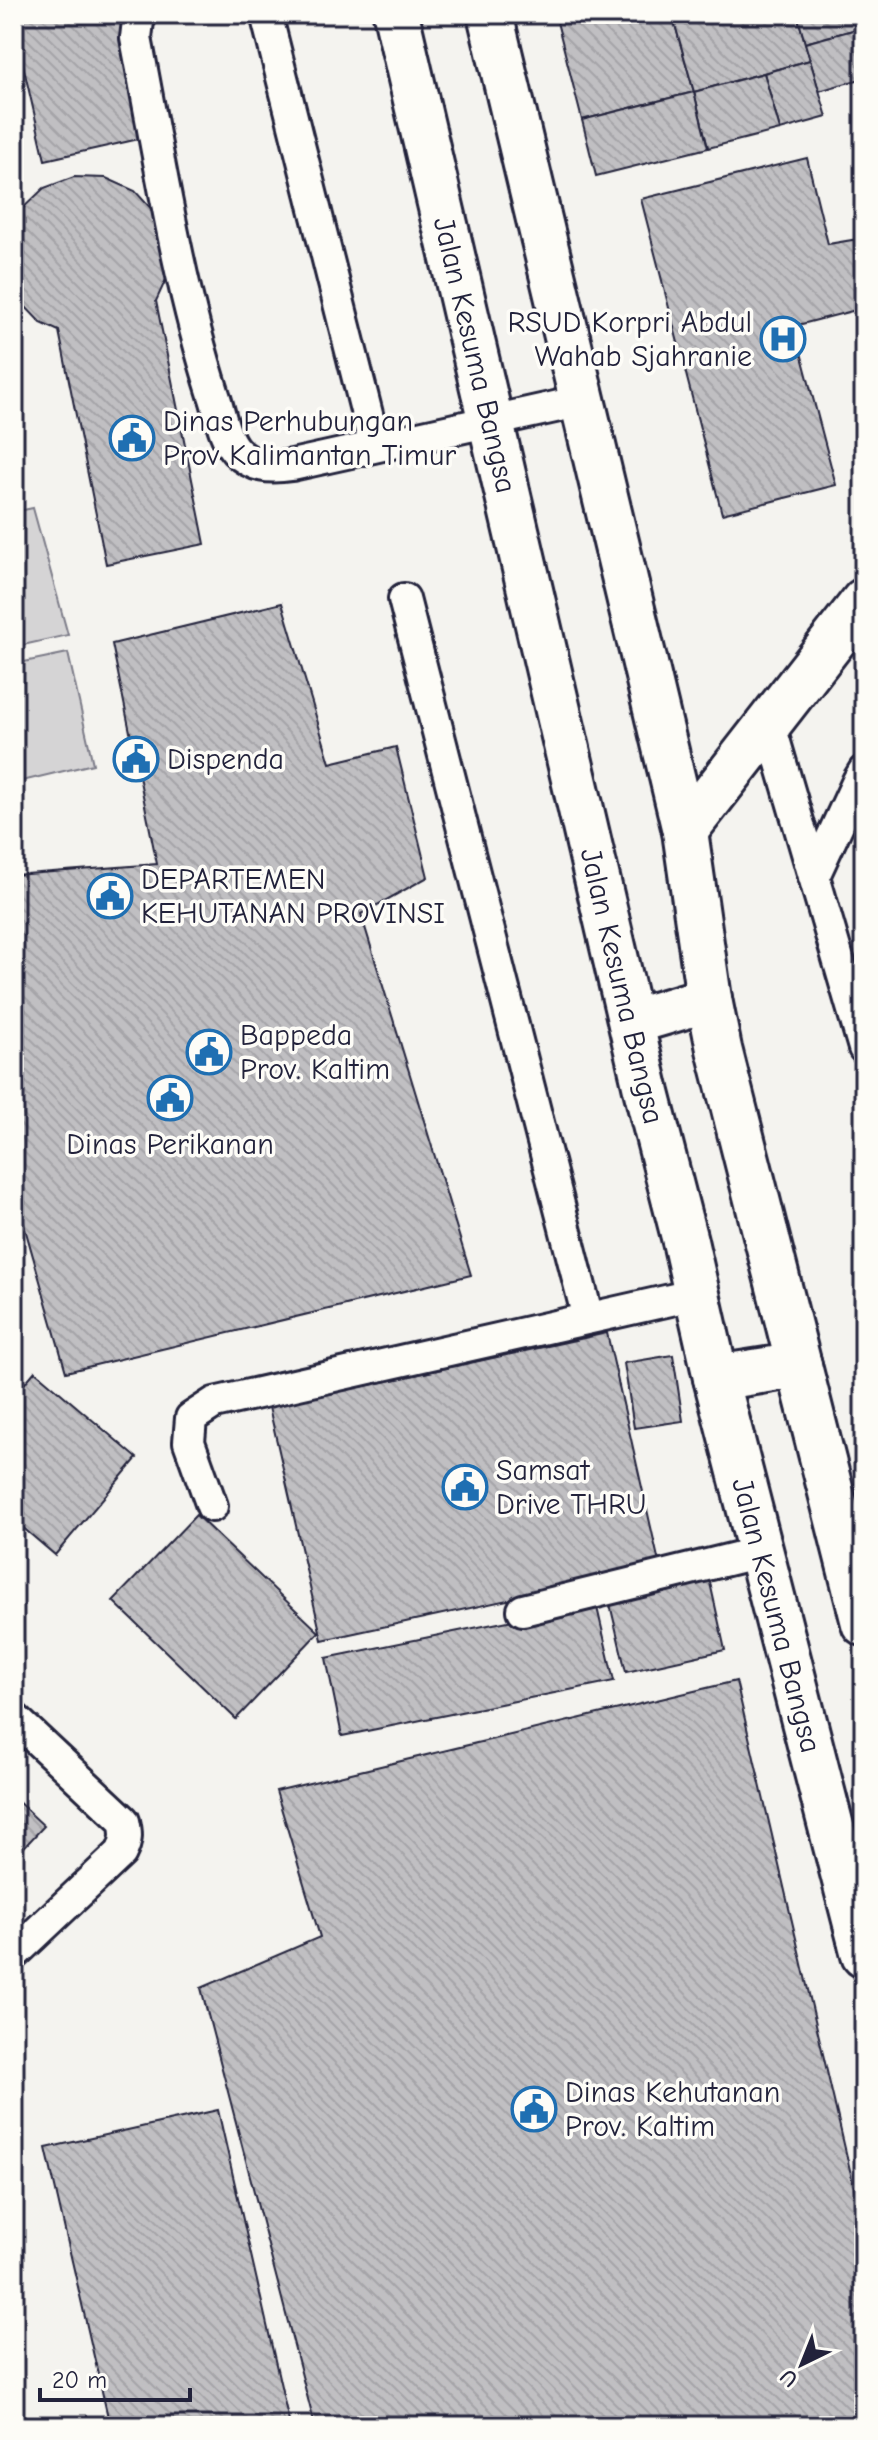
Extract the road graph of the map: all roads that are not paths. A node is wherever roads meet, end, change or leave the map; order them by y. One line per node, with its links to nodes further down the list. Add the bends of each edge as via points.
1 (142, 14): 7 (lane, via 136,38 185,289 228,439 245,458 270,468)
2 (266, 14): 7 (lane)
3 (396, 14): 6 (street, Jalan Kesuma Bangsa)
4 (490, 14): 5 (street)
5 (582, 401): 6 (lane); 12 (street)
6 (489, 420): 7 (lane); 15 (street, Jalan Kesuma Bangsa)
7 (375, 446)
8 (404, 599): 18 (lane)
9 (864, 601): 10 (street)
10 (769, 722): 12 (street); 13 (lane)
11 (864, 771): 13 (lane)
12 (685, 831): 14 (street)
13 (814, 876): 16 (lane)
14 (709, 999): 15 (street); 19 (street)
15 (631, 1022): 17 (street, Jalan Kesuma Bangsa)
16 (864, 1048)
17 (697, 1294): 18 (lane); 20 (street, Jalan Kesuma Bangsa)
18 (588, 1318): 21 (lane, via 214,1403 191,1418 189,1442)
19 (799, 1365): 20 (street); 24 (street)
20 (716, 1378): 22 (street, Jalan Kesuma Bangsa)
21 (212, 1506)
22 (760, 1552): 23 (lane); 27 (street, Jalan Kesuma Bangsa)
23 (523, 1610)
24 (864, 1623)
25 (14, 1718): 26 (lane, via 124,1821 127,1842)
26 (14, 1954)
27 (864, 1955)

